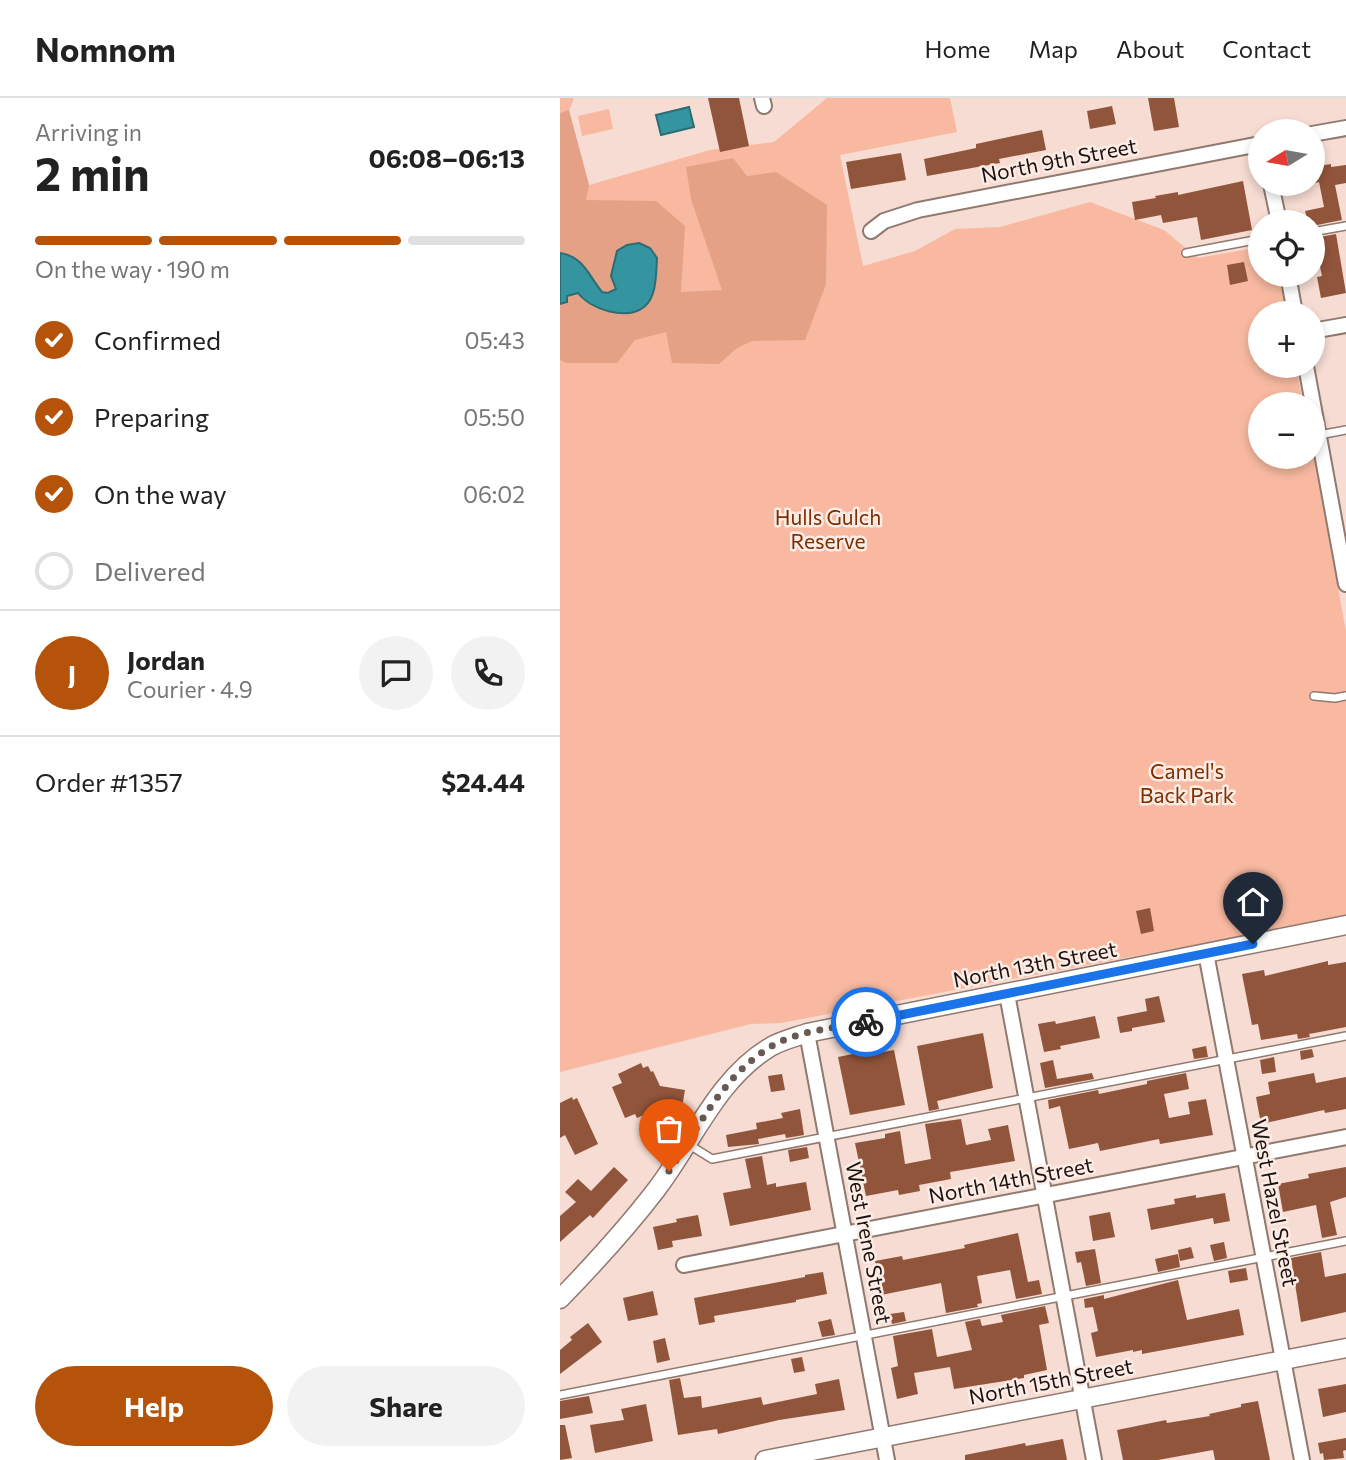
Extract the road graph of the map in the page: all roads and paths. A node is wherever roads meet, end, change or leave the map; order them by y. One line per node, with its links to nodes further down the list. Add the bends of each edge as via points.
1 (1346, 128): 2 (street)
2 (1325, 132)
3 (1248, 146): 6 (street, North 9th Street, via 918,210 884,221)
4 (1346, 226): 5 (lane)
5 (1325, 230)
6 (871, 231)
7 (1248, 241): 8 (lane)
8 (1186, 253)
9 (1346, 325): 10 (street)
10 (1325, 329)
11 (1346, 430): 12 (lane)
12 (1325, 434)
13 (1325, 463): 14 (street)
14 (1340, 524): 15 (street)
15 (1346, 584)
16 (1314, 696): 17 (lane)
17 (1346, 696)
18 (1346, 925): 19 (street, North 13th Street)
19 (1206, 953): 20 (street, North 13th Street); 23 (street, West Hazel Street)
20 (1007, 994): 21 (street, North 13th Street); 24 (street)
21 (807, 1033): 25 (street, West Irene Street); 27 (street, North 13th Street, via 774,1045 741,1070 727,1083)
22 (1346, 1036): 23 (lane)
23 (1226, 1060): 24 (lane); 28 (street, West Hazel Street)
24 (1027, 1098): 25 (lane); 29 (street)
25 (827, 1136): 27 (lane, via 712,1159); 30 (street, West Irene Street)
26 (1346, 1137): 28 (street, North 14th Street)
27 (687, 1143): 35 (street, North 13th Street, via 656,1189)
28 (1244, 1157): 29 (street, North 14th Street); 32 (street, West Hazel Street)
29 (1045, 1196): 30 (street, North 14th Street); 34 (street)
30 (845, 1234): 33 (street, North 14th Street); 36 (street, West Irene Street)
31 (1346, 1241): 32 (lane)
32 (1263, 1258): 34 (lane); 38 (street, West Hazel Street)
33 (684, 1265)
34 (1063, 1296): 36 (lane); 40 (street)
35 (560, 1299)
36 (864, 1334): 39 (lane); 41 (street, West Irene Street)
37 (1346, 1348): 38 (street, North 15th Street)
38 (1283, 1360): 40 (street, North 15th Street); 45 (street, West Hazel Street)
39 (560, 1395)
40 (1083, 1399): 41 (street, North 15th Street); 44 (street)
41 (883, 1436): 42 (street, North 15th Street); 43 (street, West Irene Street)
42 (765, 1460)
43 (887, 1460)
44 (1094, 1460)
45 (1302, 1460)

